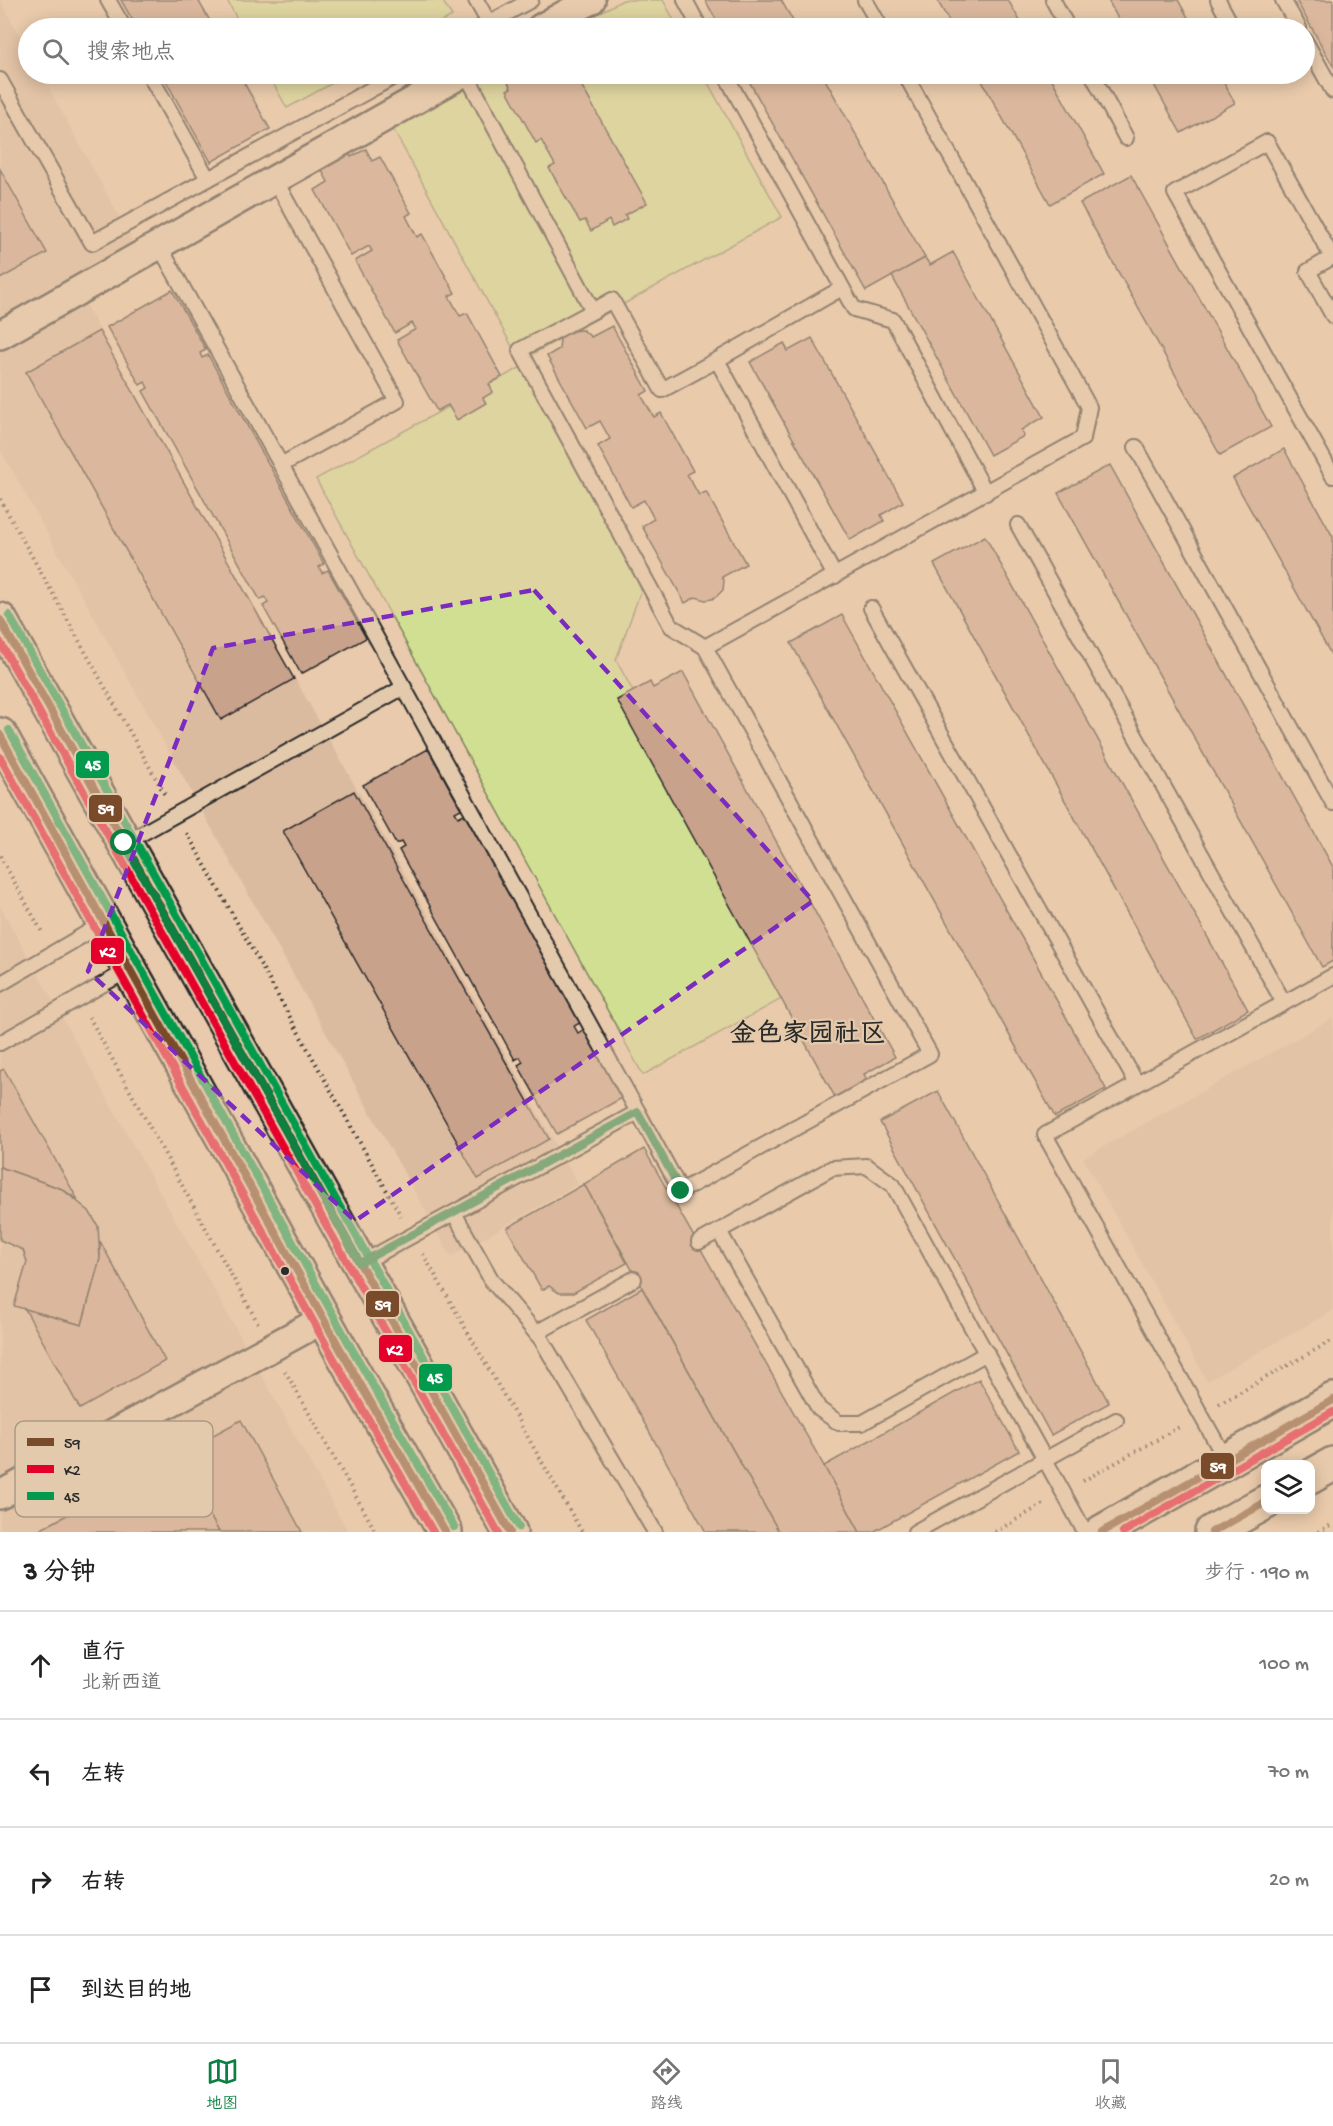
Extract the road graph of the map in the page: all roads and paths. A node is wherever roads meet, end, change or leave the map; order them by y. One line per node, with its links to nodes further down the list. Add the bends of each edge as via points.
1 (108, 0): 10 (lane)
2 (476, 0): 11 (lane)
3 (531, 0): 12 (lane)
4 (591, 0): 13 (street)
5 (685, 0): 14 (lane)
6 (865, 0): 15 (lane)
7 (1053, 0): 16 (lane)
8 (1218, 0): 17 (lane)
9 (1283, 0): 18 (lane)
10 (118, 18)
11 (482, 18)
12 (498, 18)
13 (559, 18)
14 (695, 18)
15 (875, 18)
16 (1063, 18)
17 (1228, 18)
18 (1293, 18)
19 (1315, 58): 28 (lane)
20 (0, 80): 30 (lane, via 92,243)
21 (155, 84): 30 (lane)
22 (381, 84): 30 (lane)
23 (446, 84): 31 (street)
24 (469, 84): 35 (lane)
25 (730, 84): 34 (lane)
26 (911, 84): 42 (lane, via 1089,407 1083,438)
27 (1097, 84): 29 (lane)
28 (1333, 91)
29 (1126, 138)
30 (208, 179)
31 (275, 180): 32 (street); 40 (lane, via 397,401)
32 (159, 244): 37 (street); 40 (lane)
33 (1332, 257): 36 (lane, via 1308,270); 41 (lane, via 1267,142 1175,193)
34 (842, 288): 38 (lane); 42 (lane, via 854,309 893,320)
35 (593, 311): 38 (lane, via 612,300 662,390); 48 (lane, via 520,350 671,626)
36 (1333, 316)
37 (0, 334)
38 (717, 360): 45 (lane)
39 (1136, 447): 51 (lane)
40 (281, 465): 49 (lane)
41 (1333, 476)
42 (986, 493): 45 (lane)
43 (0, 499): 52 (path)
44 (1018, 525): 61 (lane)
45 (835, 576): 48 (lane)
46 (871, 608): 63 (lane)
47 (0, 620): 53 (main road)
48 (705, 647): 64 (lane, via 930,1054 681,1191)
49 (404, 687): 52 (lane); 64 (lane)
50 (0, 735): 55 (main road)
51 (1333, 803)
52 (176, 814): 53 (lane); 67 (path)
53 (124, 843): 69 (main road)
54 (0, 856): 56 (path)
55 (104, 922): 56 (lane); 57 (main road)
56 (53, 953): 59 (lane)
57 (130, 969): 60 (lane); 71 (main road)
58 (1333, 976): 61 (lane)
59 (0, 984)
60 (78, 998): 62 (lane); 74 (path)
61 (1284, 1003): 63 (lane)
62 (0, 1043)
63 (1137, 1084): 77 (lane, via 1045,1135)
64 (638, 1112): 65 (lane)
65 (454, 1213): 67 (lane); 72 (lane, via 492,1281)
66 (719, 1231): 68 (lane); 75 (lane, via 832,1168 867,1167 892,1185); 75 (lane, via 819,1409 839,1423 862,1423)
67 (412, 1235): 69 (lane); 92 (path)
68 (699, 1242)
69 (360, 1263): 91 (main road)
70 (634, 1279): 72 (lane)
71 (324, 1319): 74 (street); 90 (main road)
72 (536, 1333): 93 (lane)
73 (1333, 1340): 77 (path)
74 (272, 1348): 79 (street); 89 (path)
75 (987, 1353): 80 (lane)
76 (1333, 1400): 81 (main road)
77 (1201, 1414): 81 (lane); 85 (path)
78 (1116, 1420): 80 (lane)
79 (137, 1421)
80 (1045, 1459): 85 (lane); 94 (lane)
81 (1226, 1460): 97 (main road)
82 (1333, 1464): 83 (main road)
83 (1315, 1475)
84 (15, 1487): 86 (street)
85 (1063, 1493): 95 (path); 96 (lane)
86 (0, 1495)
87 (1261, 1505): 98 (main road)
88 (1333, 1524): 99 (path)
89 (376, 1532)
90 (445, 1532)
91 (510, 1532)
92 (582, 1532)
93 (655, 1532)
94 (915, 1532)
95 (994, 1532)
96 (1085, 1532)
97 (1102, 1532)
98 (1212, 1532)
99 (1318, 1532)

